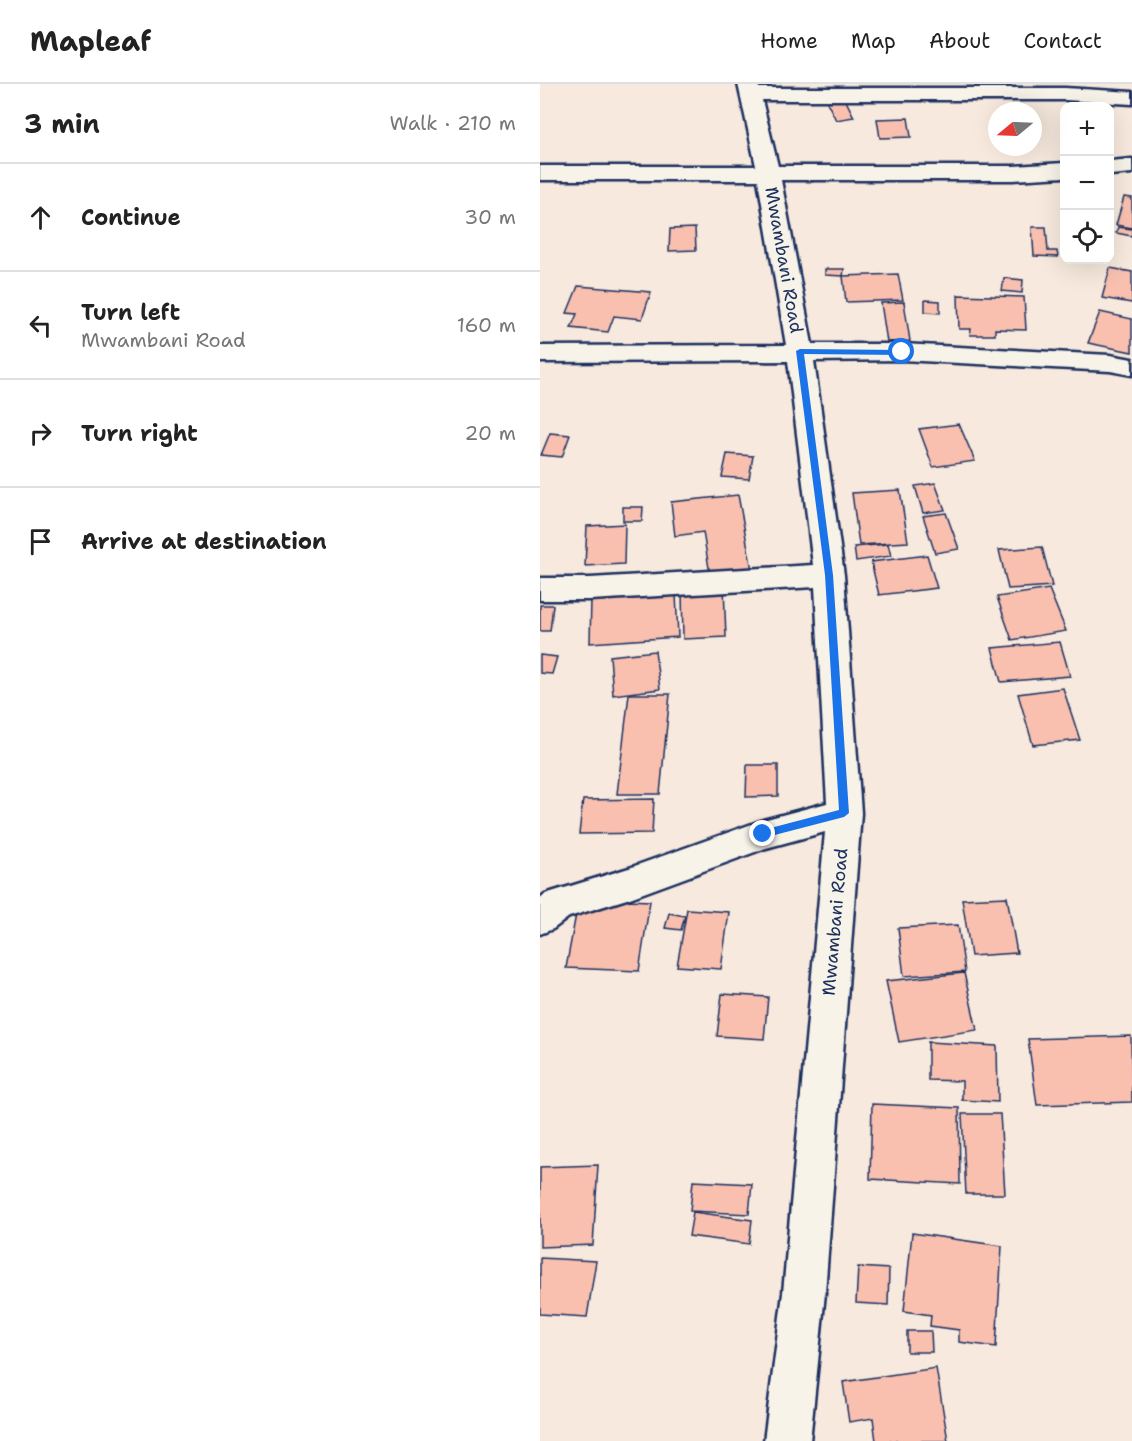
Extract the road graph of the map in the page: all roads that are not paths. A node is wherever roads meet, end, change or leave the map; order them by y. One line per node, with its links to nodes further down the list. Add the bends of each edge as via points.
1 (749, 89): 2 (street); 6 (street, Mwambani Road)
2 (1132, 98)
3 (1132, 166): 4 (street)
4 (1114, 168)
5 (1060, 170): 6 (street)
6 (768, 172): 7 (street); 8 (street, Mwambani Road)
7 (540, 173)
8 (800, 351): 9 (street); 10 (street, via 914,353); 11 (street, Mwambani Road)
9 (540, 354)
10 (1132, 366)
11 (829, 575): 12 (street); 13 (street, Mwambani Road)
12 (540, 589)
13 (844, 813): 14 (street, via 763,834 558,905); 15 (street, Mwambani Road)
14 (540, 918)
15 (788, 1441)

